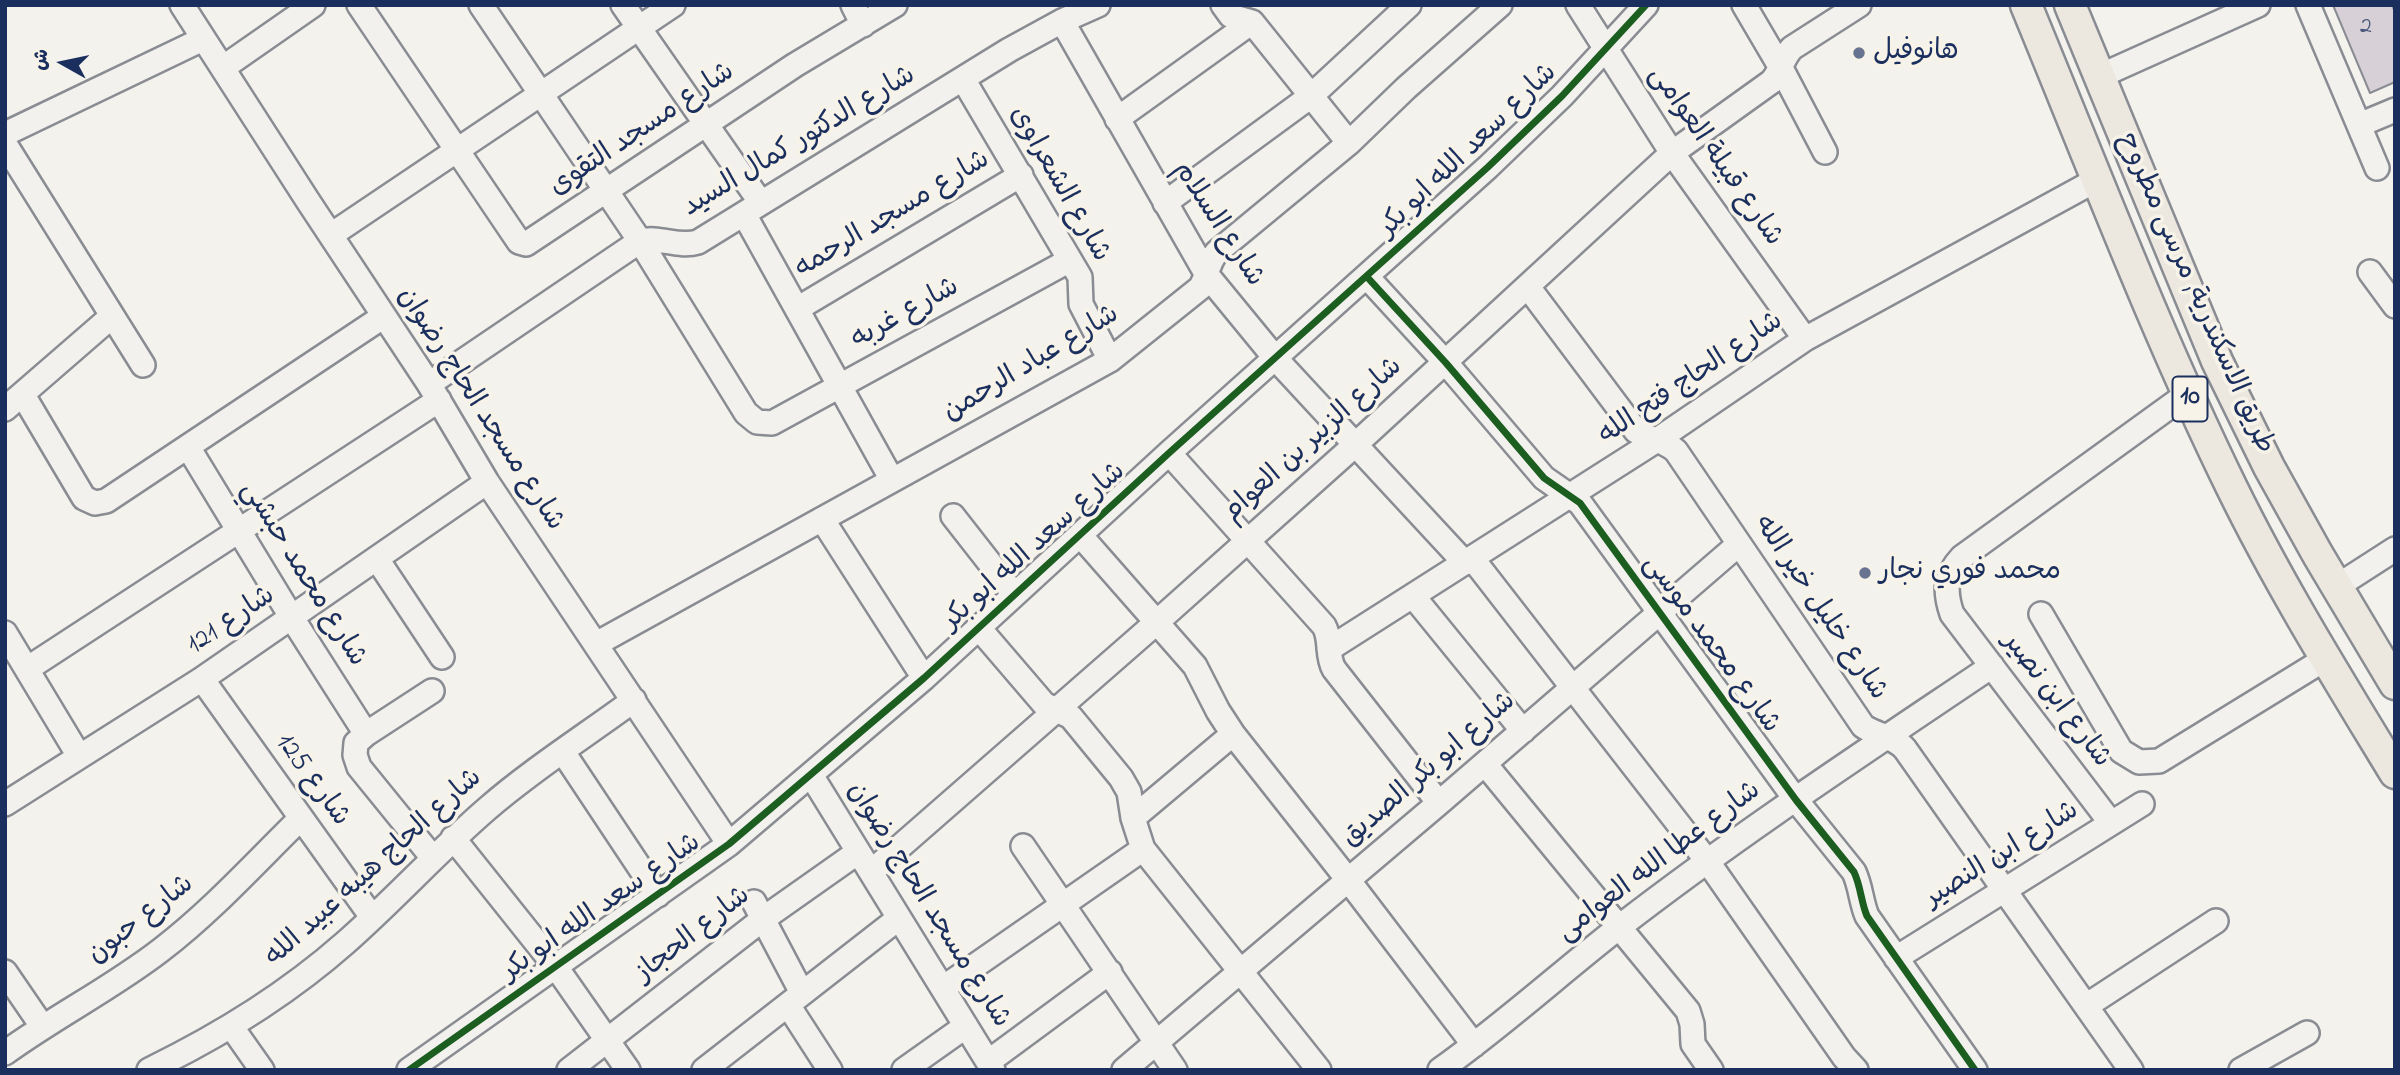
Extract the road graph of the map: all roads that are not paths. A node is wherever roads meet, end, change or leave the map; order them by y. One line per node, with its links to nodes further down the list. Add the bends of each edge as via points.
1 (182, 5): 24 (street, شارع مسجد الحاج رضوان)
2 (313, 5): 26 (street)
3 (359, 5): 39 (street)
4 (481, 5): 30 (street)
5 (623, 5): 23 (street)
6 (673, 5): 23 (street)
7 (895, 5): 20 (street, شارع مسجد التقوى)
8 (1098, 5): 21 (street, شارع الدكتور كمال السيد)
9 (1223, 5): 22 (street, via 1231,16)
10 (1500, 5): 37 (street, شارع عباد الرحمن)
11 (1578, 5): 25 (street, شارع قبيلة العوامى)
12 (1646, 5): 25 (street, شارع سعد الله ابو بكر)
13 (1744, 5): 27 (street)
14 (1859, 5): 27 (street, شارع الزبير بن العوام, via 1792,48)
15 (2026, 5): 44 (main road, طريق الاسكندرية, مرسى مطروح / 10)
16 (2070, 5): 28 (main road, طريق الاسكندرية, مرسى مطروح / 10)
17 (2258, 5): 28 (street)
18 (2308, 5): 35 (street)
19 (1396, 9): 31 (street)
20 (858, 15): 34 (street, شارع مسجد التقوى, via 795,65)
21 (1062, 21): 29 (street, شارع الدكتور كمال السيد); 33 (street, شارع السلام)
22 (1252, 22): 31 (street); 33 (street)
23 (638, 29): 30 (street); 34 (street)
24 (203, 38): 26 (street, شارع مسجد الحاج رضوان); 36 (street)
25 (1604, 48): 41 (street, شارع قبيلة العوامى); 53 (street, شارع سعد الله ابو بكر, via 1562,96)
26 (224, 67): 48 (street, شارع مسجد الحاج رضوان)
27 (1781, 68): 40 (street); 41 (street, شارع الزبير بن العوام, via 1771,82)
28 (2100, 76): 72 (main road, طريق الاسكندرية, مرسى مطروح / 10, via 2217,361)
29 (963, 79): 43 (street, شارع الشعراوى); 47 (street, شارع الدكتور كمال السيد)
30 (541, 94): 39 (street); 45 (street)
31 (1311, 96): 37 (street); 46 (street)
32 (2395, 110): 35 (street)
33 (1117, 119): 46 (street, شارع السلام)
34 (706, 125): 45 (street, شارع مسجد التقوى); 47 (street)
35 (2359, 125): 42 (street)
36 (5, 134)
37 (1349, 143): 52 (street, شارع عباد الرحمن, via 1217,252)
38 (5, 144): 58 (street)
39 (457, 150): 45 (street, شارع مسجد التقوى, via 522,244); 48 (street)
40 (1825, 152)
41 (1672, 153): 54 (street, شارع الزبير بن العوام); 59 (street, شارع قبيلة العوامى)
42 (2377, 168)
43 (1021, 175): 50 (street, شارع الشعراوى); 56 (street, شارع مسجد الرحمه)
44 (2098, 179): 59 (street, شارع الحاج فتح الله); 66 (main road, طريق الاسكندرية, مرسى مطروح / 10)
45 (607, 192): 49 (street)
46 (1165, 203): 52 (street, شارع السلام)
47 (753, 209): 49 (street, شارع الدكتور كمال السيد, via 691,244); 56 (street)
48 (331, 235): 57 (street, شارع مسجد الحاج رضوان)
49 (639, 241): 64 (street, شارع غربه, via 757,422 772,422); 65 (street)
50 (1070, 260): 61 (street, شارع الشعراوى, via 1082,282 1081,304); 64 (street, شارع غربه)
51 (2370, 272): 55 (street)
52 (1207, 275): 60 (street, شارع السلام); 61 (street, شارع عباد الرحمن, via 1200,288)
53 (1368, 278): 60 (street, شارع سعد الله ابو بكر); 62 (street, شارع محمد موسى)
54 (1528, 287): 62 (street, شارع الزبير بن العوام); 68 (street, شارع خليل خير الله, via 1636,431)
55 (2395, 306)
56 (797, 309): 64 (street)
57 (384, 316): 65 (street, شارع مسجد الحاج رضوان); 70 (street)
58 (111, 317): 63 (street); 67 (street)
59 (1805, 339): 68 (street, شارع الحاج فتح الله)
60 (1276, 359): 69 (street, شارع السلام); 71 (street, شارع سعد الله ابو بكر)
61 (1110, 360): 73 (street, شارع عباد الرحمن)
62 (1446, 363): 69 (street, شارع الزبير بن العوام); 76 (street, شارع محمد موسى, via 1544,478)
63 (143, 365)
64 (839, 386): 73 (street)
65 (434, 392): 74 (street, شارع مسجد الحاج رضوان); 79 (street)
66 (2187, 394): 75 (main road, طريق الاسكندرية, مرسى مطروح / 10); 101 (street, شارع ابن نصير, via 1962,557 1948,577 1952,614)
67 (14, 402): 70 (street, via 84,498 95,503 116,495)
68 (1657, 440): 76 (street, شارع الحاج فتح الله); 82 (street, شارع خليل خير الله, via 1676,451)
69 (1355, 445): 81 (street, شارع الزبير بن العوام); 86 (street, شارع السلام)
70 (188, 447): 79 (street, شارع محمد حبشي)
71 (1169, 453): 80 (street, شارع سعد الله ابو بكر); 81 (street)
72 (2269, 467): 75 (main road); 84 (main road, طريق الاسكندرية, مرسى مطروح / 10)
73 (892, 480): 78 (street, شارع عباد الرحمن)
74 (487, 482): 85 (street, شارع 121); 97 (street, شارع مسجد الحاج رضوان)
75 (2232, 488): 87 (main road, طريق الاسكندرية, مرسى مطروح / 10)
76 (1571, 495): 86 (street, شارع الحاج فتح الله); 91 (street, شارع محمد موسى)
77 (953, 516): 89 (street)
78 (822, 519): 97 (street, شارع عباد الرحمن); 103 (street)
79 (239, 531): 93 (street, شارع محمد حبشي); 102 (street)
80 (1080, 535): 89 (street, شارع سعد الله ابو بكر); 94 (street)
81 (1248, 540): 94 (street, شارع الزبير بن العوام); 98 (street, via 1324,626)
82 (1739, 544): 91 (street, شارع ابو بكر الصديق); 113 (street, شارع خليل خير الله, via 1863,726)
83 (2395, 549): 88 (street)
84 (2318, 555): 87 (main road); 88 (main road, طريق الاسكندرية, مرسى مطروح / 10)
85 (377, 559): 93 (street, شارع 121); 99 (street)
86 (1469, 560): 90 (street, شارع الحاج فتح الله); 106 (street, شارع السلام)
87 (2278, 579): 100 (main road, طريق الاسكندرية, مرسى مطروح / 10)
88 (2336, 587): 105 (main road, طريق الاسكندرية, مرسى مطروح / 10)
89 (1014, 594): 95 (street, شارع سعد الله ابو بكر)
90 (1413, 596): 98 (street, شارع الحاج فتح الله); 110 (street)
91 (1660, 611): 106 (street, شارع ابو بكر الصديق); 119 (street, شارع محمد موسى)
92 (2041, 614): 100 (street, via 2121,751 2139,762 2160,761)
93 (292, 618): 104 (street, شارع 121); 111 (street, شارع محمد حبشي)
94 (1157, 622): 109 (street, شارع الزبير بن العوام); 112 (street, via 1195,666)
95 (978, 627): 103 (street, شارع سعد الله ابو بكر); 109 (street)
96 (5, 633): 102 (street)
97 (596, 644): 108 (street, شارع مسجد الحاج رضوان)
98 (1329, 649): 120 (street, via 1334,669)
99 (442, 657)
100 (2325, 659): 117 (main road, طريق الاسكندرية, مرسى مطروح / 10)
101 (1992, 666): 113 (street, شارع عطا الله العوامى); 125 (street, شارع ابن نصير)
102 (27, 670): 115 (street)
103 (924, 678): 118 (street, شارع سعد الله ابو بكر)
104 (202, 679): 115 (street, شارع 121); 123 (street, شارع 125)
105 (2395, 684)
106 (1573, 688): 110 (street, شارع ابو بكر الصديق); 132 (street, شارع السلام)
107 (432, 691): 111 (street)
108 (634, 701): 114 (street, شارع الحاج هيبه عبيد الله); 127 (street, شارع مسجد الحاج رضوان)
109 (1055, 711): 124 (street, via 1071,717 1121,778 1129,792); 133 (street, شارع الزبير بن العوام)
110 (1523, 731): 116 (street, شارع ابو بكر الصديق)
111 (366, 734): 131 (street, via 356,743 359,767)
112 (1233, 734): 124 (street); 134 (street)
113 (1887, 737): 119 (street, شارع عطا الله العوامى); 135 (street, شارع خليل خير الله, via 1905,749)
114 (563, 752): 126 (street, شارع الحاج هيبه عبيد الله, via 511,788); 136 (street)
115 (79, 756): 121 (street, شارع 121)
116 (1485, 764): 120 (street, شارع ابو بكر الصديق); 142 (street)
117 (2395, 773)
118 (810, 775): 127 (street, شارع سعد الله ابو بكر); 130 (street, شارع مسجد الحاج رضوان)
119 (1796, 800): 132 (street, شارع عطا الله العوامى); 143 (street, شارع محمد موسى, via 1854,872 1867,916)
120 (1440, 803): 134 (street, شارع ابو بكر الصديق)
121 (5, 804)
122 (2142, 804): 125 (street, شارع ابن النصير)
123 (301, 818): 139 (street, شارع 125); 151 (street, شارع حبون, via 164,948)
124 (1133, 818): 129 (street)
125 (2111, 823): 135 (street, شارع ابن النصير)
126 (453, 838): 131 (street, شارع الحاج هيبه عبيد الله); 144 (street)
127 (729, 844): 136 (street, شارع سعد الله ابو بكر)
128 (1023, 846): 137 (street)
129 (1143, 849): 137 (street); 147 (street)
130 (858, 852): 133 (street, شارع مسجد الحاج رضوان); 138 (street, شارع الحجاز)
131 (433, 858): 139 (street, شارع الحاج هيبه عبيد الله)
132 (1709, 862): 142 (street, شارع عطا الله العوامى); 173 (street, شارع السلام)
133 (871, 872): 140 (street, شارع مسجد الحاج رضوان)
134 (1349, 881): 147 (street, شارع ابو بكر الصديق); 157 (street)
135 (2004, 890): 143 (street, شارع ابن النصير); 150 (street, شارع خليل خير الله)
136 (658, 895): 144 (street, شارع سعد الله ابو بكر)
137 (1063, 904): 146 (street); 148 (street)
138 (759, 911): 149 (street); 155 (street, شارع الحجاز)
139 (372, 917): 152 (street, شارع الحاج هيبه عبيد الله, via 312,970)
140 (900, 918): 148 (street, شارع مسجد الحاج رضوان); 149 (street)
141 (2216, 921): 150 (street)
142 (1619, 928): 157 (street, شارع عطا الله العوامى); 172 (street, via 1688,1011 1693,1044)
143 (1896, 958): 174 (street, شارع محمد موسى)
144 (556, 967): 155 (street); 162 (street, شارع سعد الله ابو بكر)
145 (5, 972): 151 (street)
146 (1110, 972): 156 (street); 159 (street)
147 (1241, 972): 156 (street, شارع ابو بكر الصديق); 170 (street)
148 (943, 988): 153 (street, شارع مسجد الحاج رضوان)
149 (795, 999): 165 (street); 166 (street)
150 (2086, 1006): 175 (street, شارع خليل خير الله)
151 (42, 1026): 158 (street, شارع حبون)
152 (232, 1026): 160 (street, شارع الحاج هيبه عبيد الله); 161 (street)
153 (966, 1026): 159 (street, شارع مسجد الحاج رضوان); 167 (street)
154 (2307, 1033): 176 (street)
155 (609, 1041): 163 (street, شارع الحجاز); 164 (street)
156 (1158, 1042): 168 (street, شارع ابو بكر الصديق); 169 (street)
157 (1474, 1045): 171 (street, شارع عطا الله العوامى)
158 (5, 1053)
159 (990, 1066)
160 (149, 1070)
161 (262, 1070)
162 (408, 1070)
163 (569, 1070)
164 (628, 1070)
165 (704, 1070)
166 (830, 1070)
167 (904, 1070)
168 (1124, 1070)
169 (1175, 1070)
170 (1319, 1070)
171 (1440, 1070)
172 (1711, 1070)
173 (1856, 1070)
174 (1975, 1070)
175 (2131, 1070)
176 (2241, 1070)

